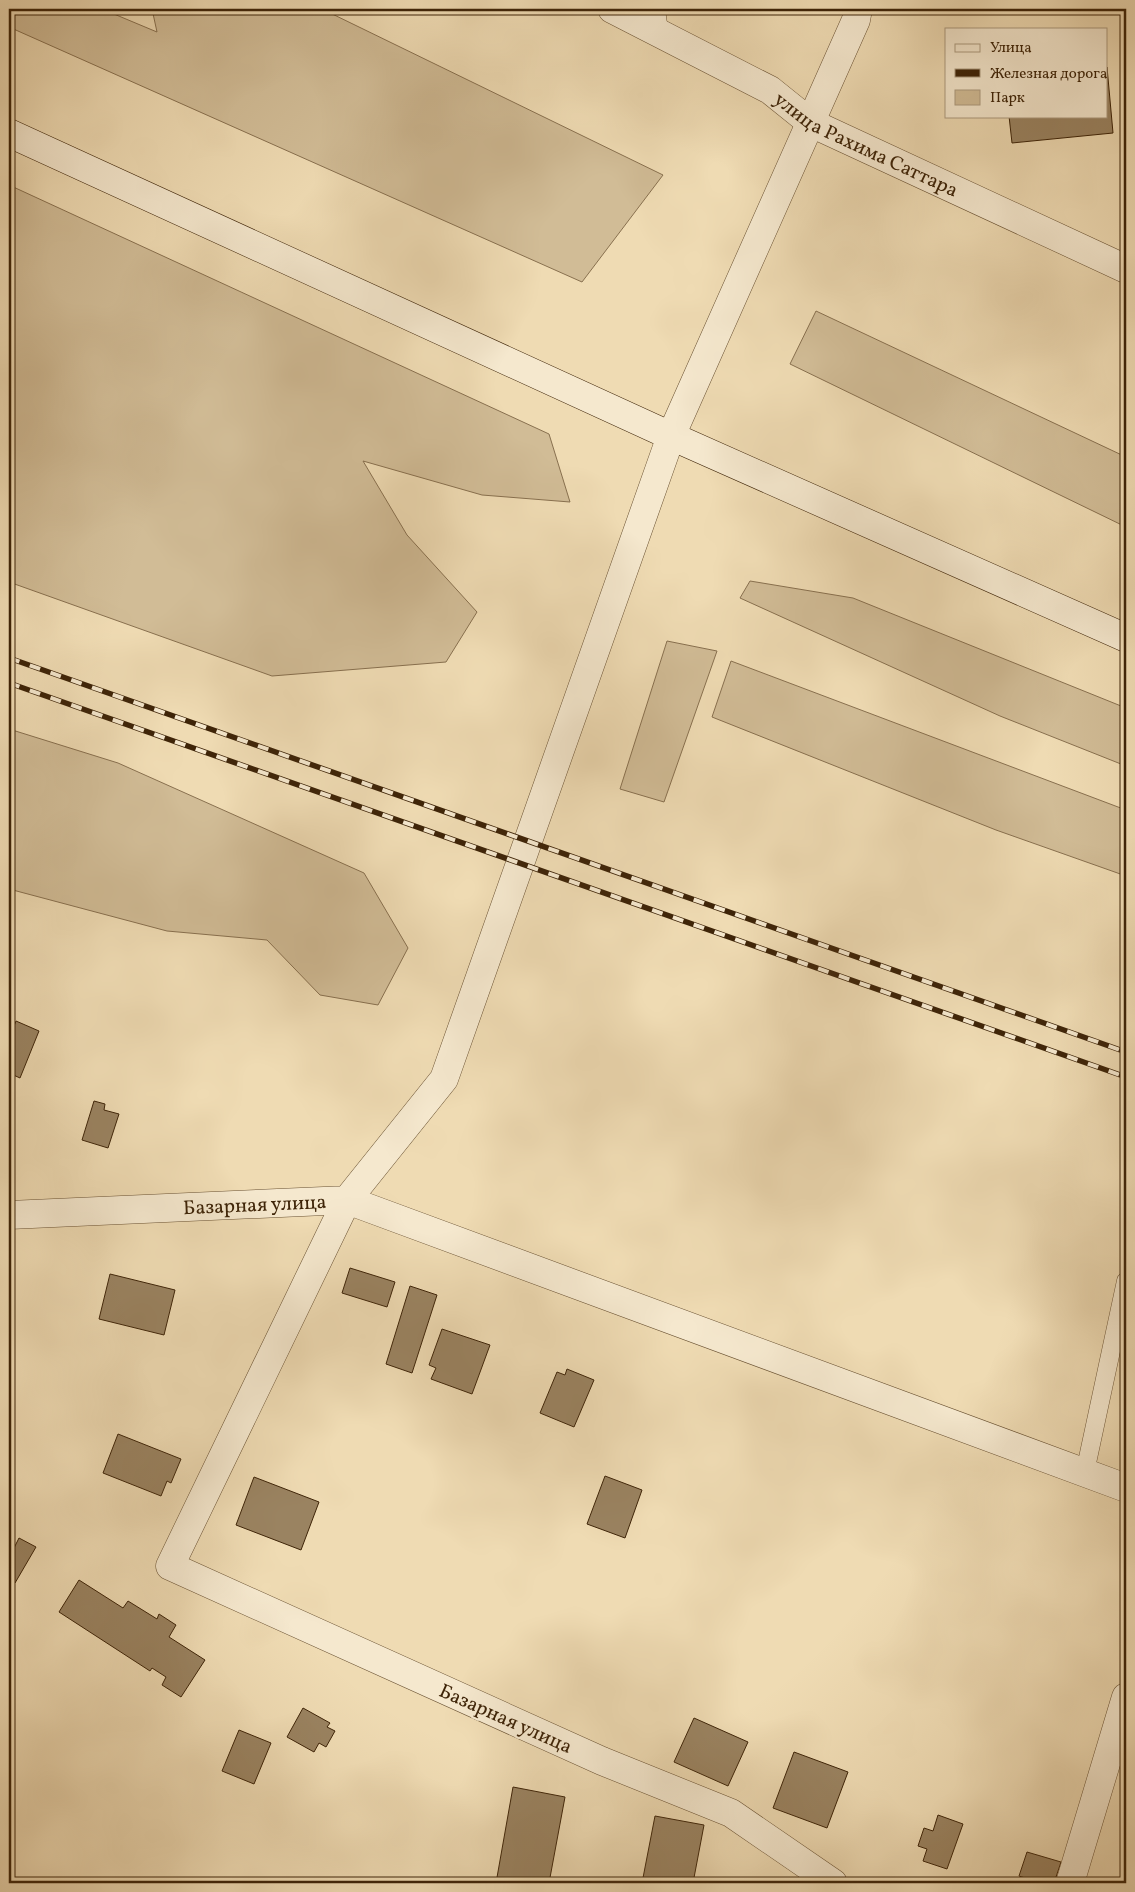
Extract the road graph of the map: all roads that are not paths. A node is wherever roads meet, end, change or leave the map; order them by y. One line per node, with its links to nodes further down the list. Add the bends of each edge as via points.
1 (612, 9): 3 (street, улица Рахима Саттара)
2 (858, 9): 4 (street, Базарная улица)
3 (658, 20): 4 (street, улица Рахима Саттара, via 770,90)
4 (811, 123): 6 (street, улица Рахима Саттара); 7 (street, Базарная улица)
5 (9, 133): 7 (street)
6 (1126, 269)
7 (671, 436): 8 (street); 9 (street, Базарная улица, via 444,1079)
8 (1126, 638)
9 (346, 1200): 10 (street, Базарная улица); 12 (street); 15 (street, Базарная улица, via 170,1566 602,1761 731,1813)
10 (9, 1215)
11 (1126, 1282): 12 (lane)
12 (1085, 1472): 13 (street)
13 (1126, 1488)
14 (1126, 1697): 16 (street)
15 (833, 1883)
16 (1070, 1883)

